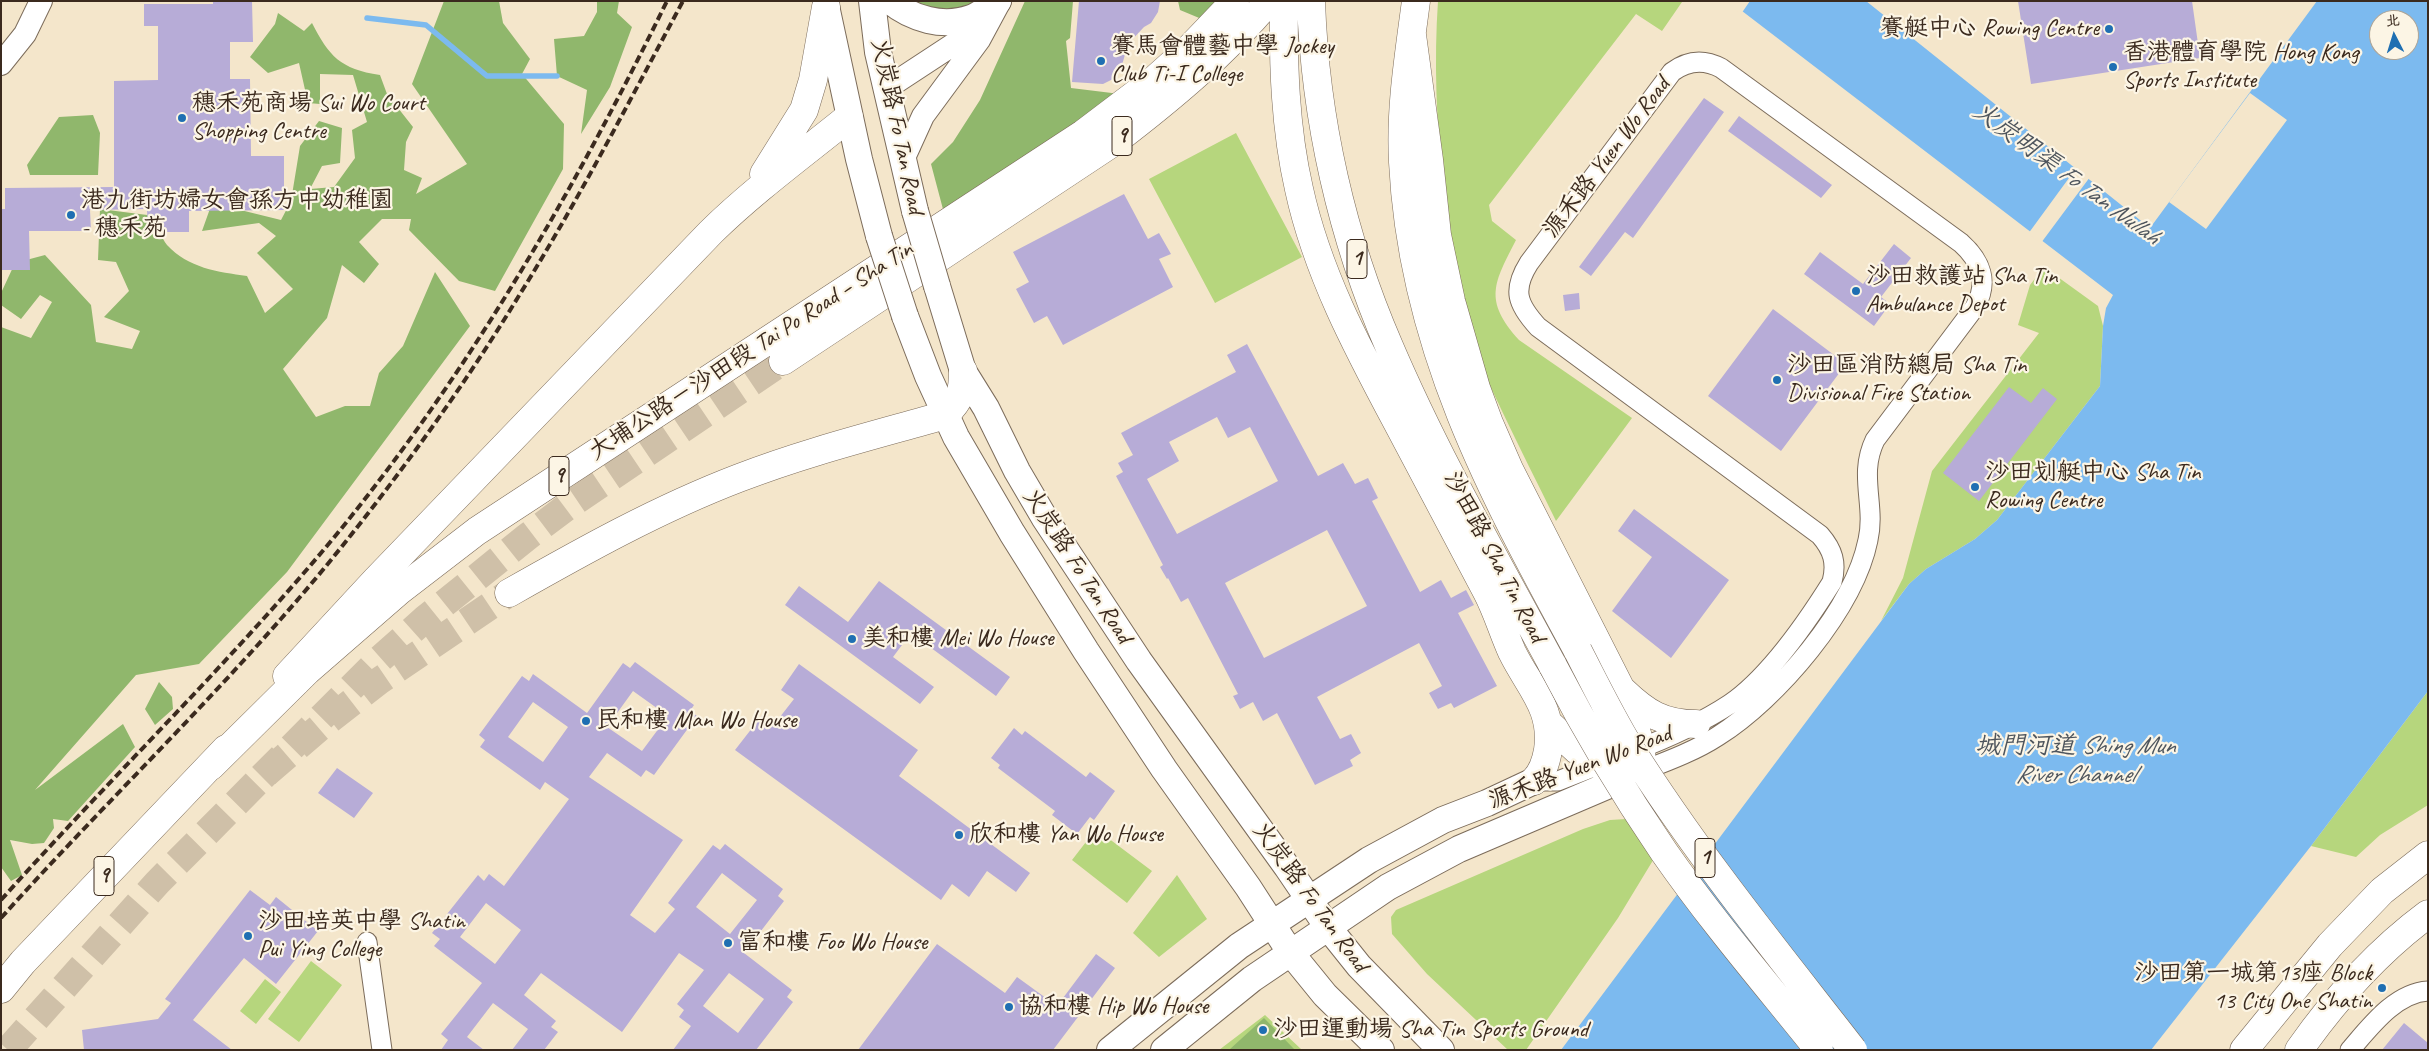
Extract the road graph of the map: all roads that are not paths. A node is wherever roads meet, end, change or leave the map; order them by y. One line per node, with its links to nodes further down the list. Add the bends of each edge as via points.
1 (41, 1): 11 (street, via 25,34)
2 (872, 1): 12 (main road, 火炭路 Fo Tan Road, via 878,52)
3 (890, 1): 8 (main road, via 917,18 935,21 972,18)
4 (1235, 1): 25 (main road, 大埔公路－沙田段 Tai Po Road – Sha Tin / 9, via 1159,75 1083,134 477,531 400,590 307,671)
5 (1269, 1): 16 (main road, 大埔公路－沙田段 Tai Po Road – Sha Tin / 9, via 1198,73 1115,141)
6 (1416, 1): 20 (main road, 沙田路 Sha Tin Road / 1, via 1405,78 1403,162 1410,235 1426,315 1455,402 1488,482)
7 (825, 4): 13 (main road, 火炭路 Fo Tan Road); 15 (main road, via 813,80 804,110)
8 (997, 7): 12 (street); 14 (street, via 964,61 923,116)
9 (1311, 11): 43 (main road, 沙田路 Sha Tin Road / 1, bridge, via 1319,94 1347,226 1388,345 1446,467 1601,756 1665,853)
10 (1284, 14): 21 (main road, via 1294,162 1306,218 1322,268 1361,354 1488,592 1512,651)
11 (1, 64)
12 (887, 88): 13 (main road); 14 (main road, 火炭路 Fo Tan Road)
13 (849, 117): 15 (main road); 18 (main road, 火炭路 Fo Tan Road, bridge, via 905,316)
14 (902, 160): 17 (main road, 火炭路 Fo Tan Road, bridge)
15 (750, 196): 25 (main road, via 658,286 376,580 295,667)
16 (783, 361)
17 (963, 371): 18 (main road, via 963,388 957,403); 30 (main road, 火炭路 Fo Tan Road, via 1044,517 1139,661)
18 (945, 415): 19 (main road, via 738,478 613,535); 32 (main road, 火炭路 Fo Tan Road, via 1012,533 1086,651)
19 (509, 593)
20 (1590, 651): 21 (main road, via 1602,666 1589,684 1559,691 1545,689); 22 (main road); 44 (main road, 沙田路 Sha Tin Road / 1, bridge, via 1630,747 1688,835 1736,902)
21 (1528, 679): 23 (main road)
22 (1622, 690): 24 (main road, via 1656,716 1676,724); 27 (main road, via 1637,728)
23 (1549, 724): 26 (main road); 28 (main road, via 1547,755 1542,772)
24 (1696, 724): 27 (street, 源禾路 Yuen Wo Road); 27 (street, 源禾路 Yuen Wo Road, via 1731,703 1752,685 1799,632 1832,582 1835,562 1832,551 1820,535 1538,327 1521,304 1518,292 1521,276 1529,263 1672,72 1681,65 1700,62 1721,68 1961,243 1978,263 1983,286 1975,307 1868,453 1870,520 1865,555 1850,590 1814,643 1774,692 1744,718 1694,750)
25 (211, 766): 36 (main road, 大埔公路－沙田段 Tai Po Road – Sha Tin / 9)
26 (1597, 766): 27 (main road); 27 (street, 源禾路 Yuen Wo Road); 28 (street, 源禾路 Yuen Wo Road, via 1558,782)
27 (1635, 766): 33 (main road, 源禾路 Yuen Wo Road, via 1459,848 1388,887)
28 (1534, 780): 30 (main road, 源禾路 Yuen Wo Road, via 1443,820 1369,860)
29 (2428, 855): 45 (main road, via 2382,891 2330,945)
30 (1310, 899): 32 (main road, 源禾路 Yuen Wo Road); 33 (main road, 火炭路 Fo Tan Road)
31 (2428, 914): 46 (main road, via 2362,973)
32 (1271, 924): 35 (main road, 火炭路 Fo Tan Road); 39 (main road, 源禾路 Yuen Wo Road)
33 (1327, 926): 35 (main road, 源禾路 Yuen Wo Road); 42 (main road, 火炭路 Fo Tan Road, via 1358,966)
34 (367, 942): 38 (street)
35 (1290, 952): 40 (main road, 源禾路 Yuen Wo Road, via 1222,1001); 41 (main road, 火炭路 Fo Tan Road, via 1325,995)
36 (1, 989)
37 (2428, 991): 47 (street, via 2394,1004)
38 (382, 1050)
39 (1110, 1050)
40 (1164, 1050)
41 (1381, 1050)
42 (1441, 1050)
43 (1819, 1050)
44 (1853, 1050)
45 (2244, 1050)
46 (2299, 1050)
47 (2350, 1050)

